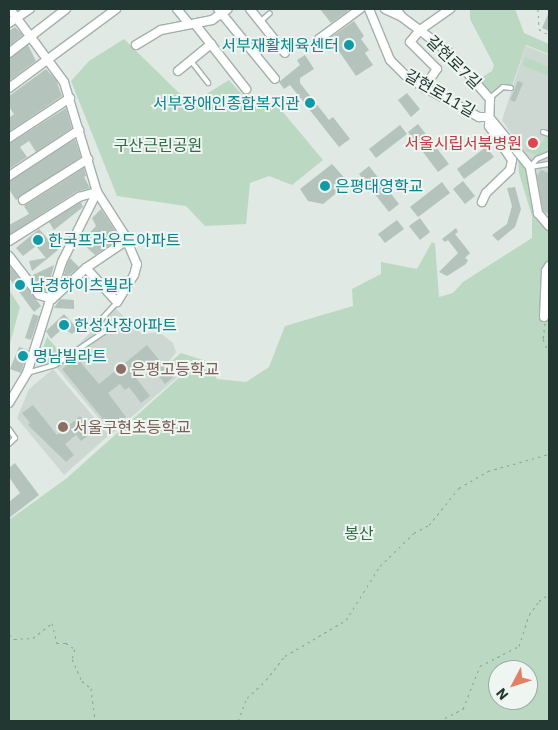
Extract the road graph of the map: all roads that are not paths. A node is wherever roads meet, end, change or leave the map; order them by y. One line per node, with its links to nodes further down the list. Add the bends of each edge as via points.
1 (10, 9): 15 (street)
2 (30, 9): 15 (street)
3 (66, 9): 20 (street)
4 (116, 9): 26 (street)
5 (177, 9): 18 (street)
6 (250, 9): 16 (street)
7 (360, 9): 21 (street)
8 (369, 9): 33 (street, 갈현로11길, via 390,60 408,79)
9 (385, 9): 14 (street)
10 (396, 9): 14 (street, 갈현로7길)
11 (450, 9): 19 (street)
12 (223, 10): 18 (street, via 212,20); 29 (street)
13 (270, 13): 16 (lane)
14 (402, 17): 19 (street, 갈현로7길)
15 (17, 18): 17 (street); 20 (street)
16 (260, 22): 25 (street)
17 (9, 23)
18 (192, 24): 22 (street); 23 (street, via 161,30)
19 (420, 30): 33 (street, via 410,42 437,69); 36 (street, 갈현로7길, via 450,53)
20 (32, 37): 24 (street); 26 (street)
21 (319, 39)
22 (211, 44): 27 (street); 32 (street)
23 (136, 45)
24 (9, 53)
25 (285, 53)
26 (49, 61): 31 (street); 35 (street, via 64,82)
27 (190, 61): 28 (street); 30 (lane)
28 (178, 71)
29 (276, 78)
30 (208, 83)
31 (9, 88)
32 (246, 88)
33 (424, 88): 37 (street, 갈현로11길, via 479,117)
34 (511, 88): 36 (lane, via 503,87)
35 (70, 98): 38 (street); 41 (street)
36 (490, 98): 37 (street, 갈현로7길)
37 (489, 117): 45 (street); 49 (street, via 491,130 512,160 510,170 486,193)
38 (80, 130): 43 (street); 46 (street)
39 (543, 132): 40 (lane)
40 (549, 134)
41 (9, 138)
42 (549, 154): 45 (lane)
43 (88, 159): 47 (street); 48 (street)
44 (549, 164): 45 (lane)
45 (530, 166): 50 (street, via 538,213)
46 (9, 176)
47 (96, 192): 51 (street); 52 (street, via 79,197); 56 (street, via 62,262)
48 (23, 200)
49 (482, 202)
50 (548, 224)
51 (126, 240): 55 (street); 57 (street, via 137,264)
52 (9, 241)
53 (9, 256): 56 (street, via 39,295)
54 (549, 266): 58 (street)
55 (86, 268): 56 (street); 57 (street)
56 (52, 299): 61 (street)
57 (117, 302): 59 (lane)
58 (544, 317)
59 (95, 326)
60 (110, 328): 61 (lane, via 55,365)
61 (27, 373): 62 (street)
62 (15, 392): 63 (street); 64 (lane)
63 (9, 403)
64 (9, 410)
65 (9, 429): 66 (lane, via 15,438)
66 (9, 444)

